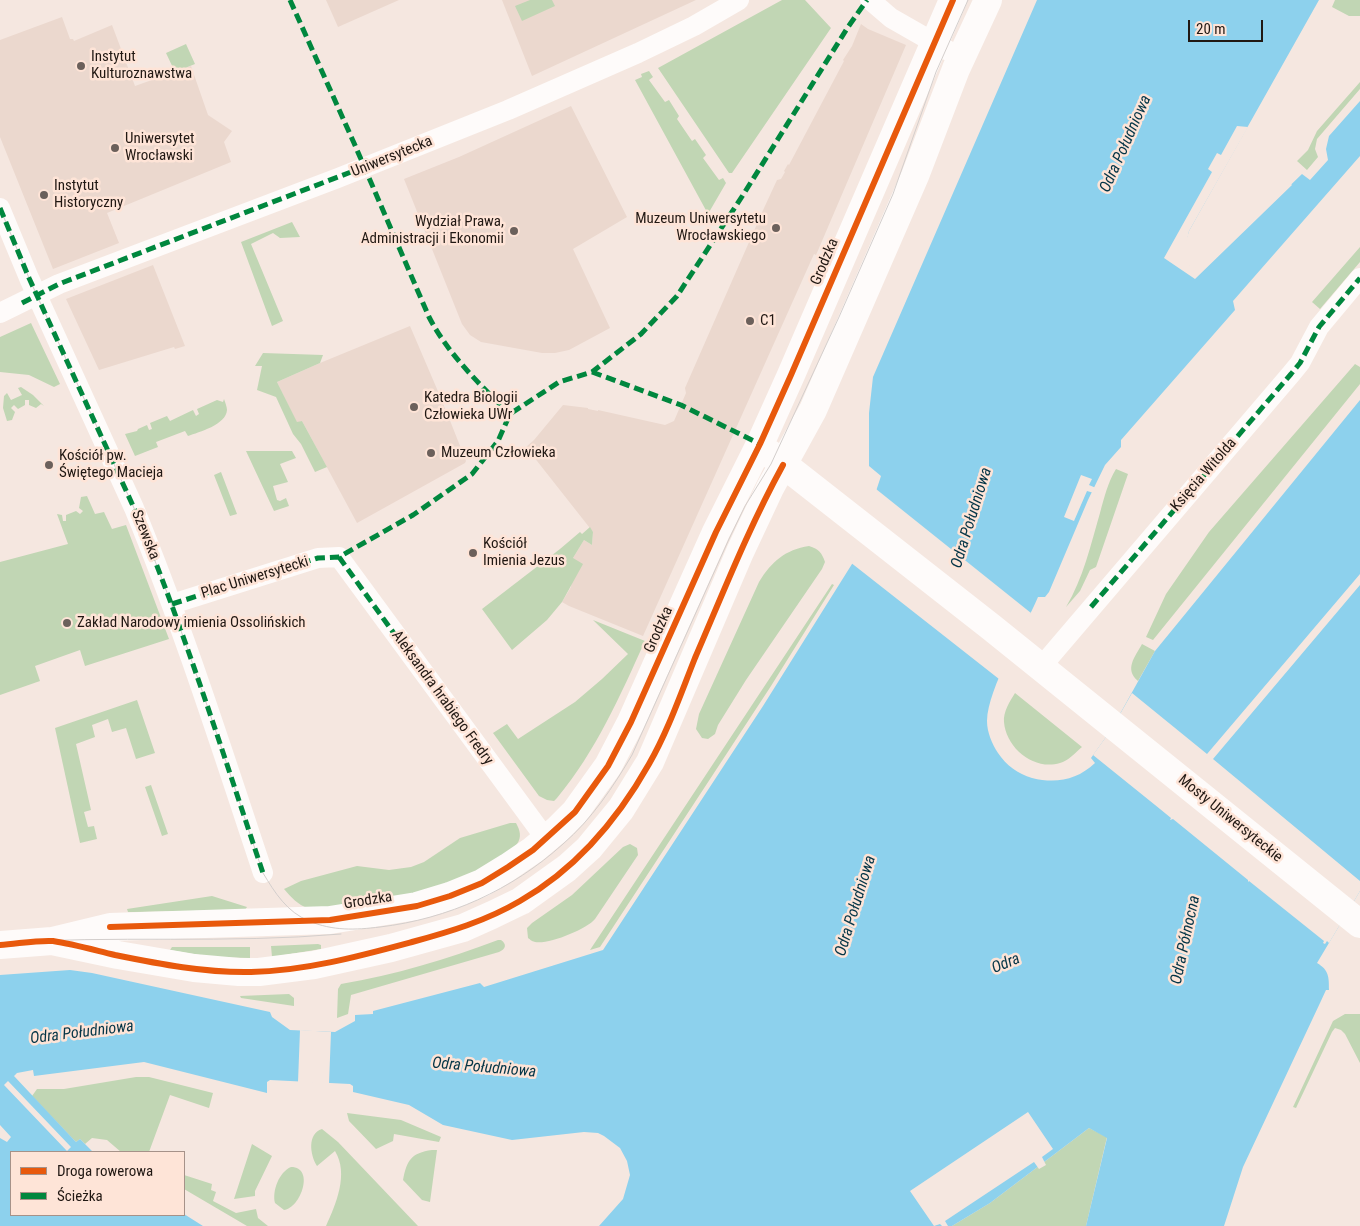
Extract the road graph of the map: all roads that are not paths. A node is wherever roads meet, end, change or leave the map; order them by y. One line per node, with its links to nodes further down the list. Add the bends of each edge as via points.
1 (739, 0): 9 (street, Uniwersytecka, via 638,54 508,110)
2 (870, 0): 5 (street, via 891,18)
3 (953, 0): 5 (street, Grodzka)
4 (988, 0): 6 (street, Grodzka)
5 (934, 41): 6 (street); 11 (street, Grodzka)
6 (962, 58): 12 (street, Grodzka, via 915,176 813,410)
7 (0, 208): 9 (street, Szewska)
8 (1360, 278): 15 (street, Księcia Witolda, via 1319,326 1291,374)
9 (37, 295): 10 (street, Uniwersytecka); 14 (street, Szewska, via 134,508)
10 (0, 312)
11 (760, 444): 12 (street); 16 (street, Grodzka, via 608,766 575,812)
12 (783, 465): 15 (street, Mosty Uniwersyteckie); 19 (street, Grodzka, via 740,552 650,762 621,809 589,848 521,901 463,928 391,948 314,965 259,972 194,968)
13 (339, 557): 14 (street, Plac Uniwersytecki, via 318,558); 16 (street, Aleksandra hrabiego Fredry)
14 (172, 604): 17 (street, Szewska)
15 (1041, 667): 18 (street, Mosty Uniwersyteckie)
16 (546, 839): 19 (street, Grodzka, via 508,868 482,882 417,906 330,920 110,927)
17 (264, 873)
18 (1353, 918)
19 (52, 941): 20 (street, Grodzka)
20 (0, 945)

